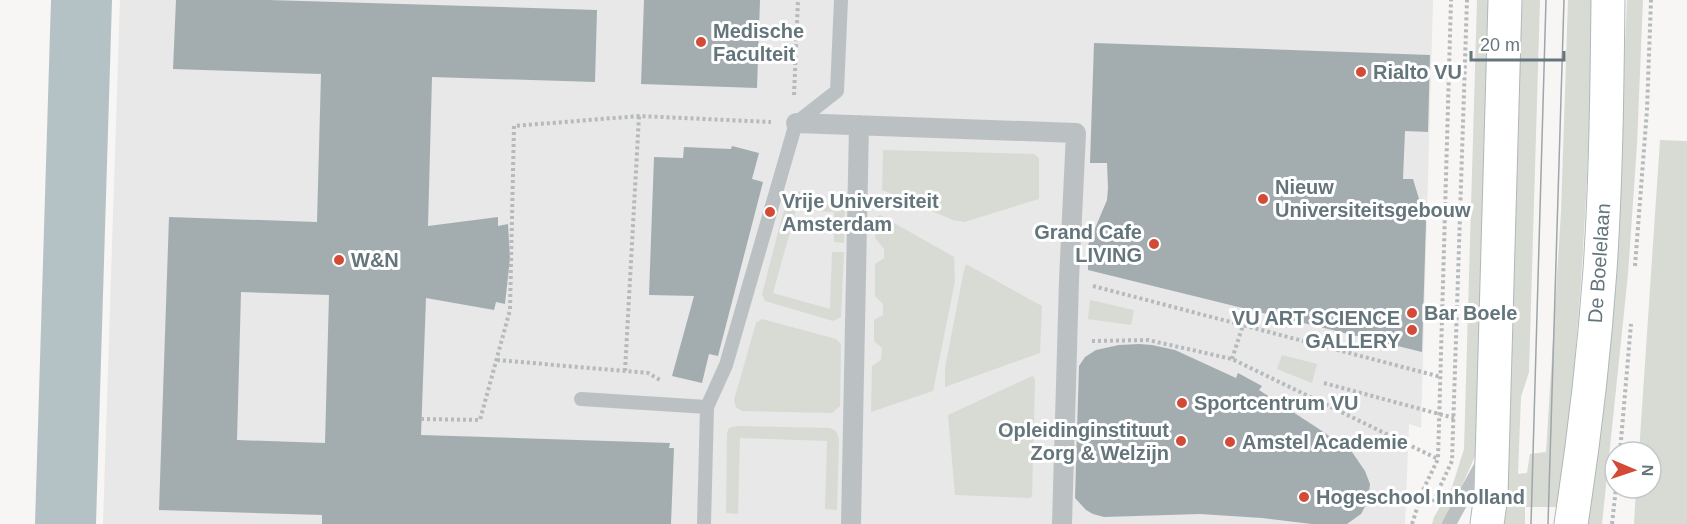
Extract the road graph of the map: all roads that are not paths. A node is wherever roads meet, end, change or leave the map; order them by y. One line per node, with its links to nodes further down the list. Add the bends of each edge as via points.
1 (841, 0): 4 (lane, via 837,91)
2 (1505, 0): 8 (main road)
3 (1608, 0): 14 (main road, De Boelelaan, via 1600,270)
4 (796, 123): 5 (street); 7 (lane, via 726,365)
5 (860, 125): 10 (street); 11 (street, via 1076,132)
6 (581, 399): 7 (lane)
7 (707, 407): 9 (lane)
8 (1493, 442): 12 (lane); 13 (main road)
9 (704, 524)
10 (851, 524)
11 (1062, 524)
12 (1449, 524)
13 (1487, 524)
14 (1571, 524)

